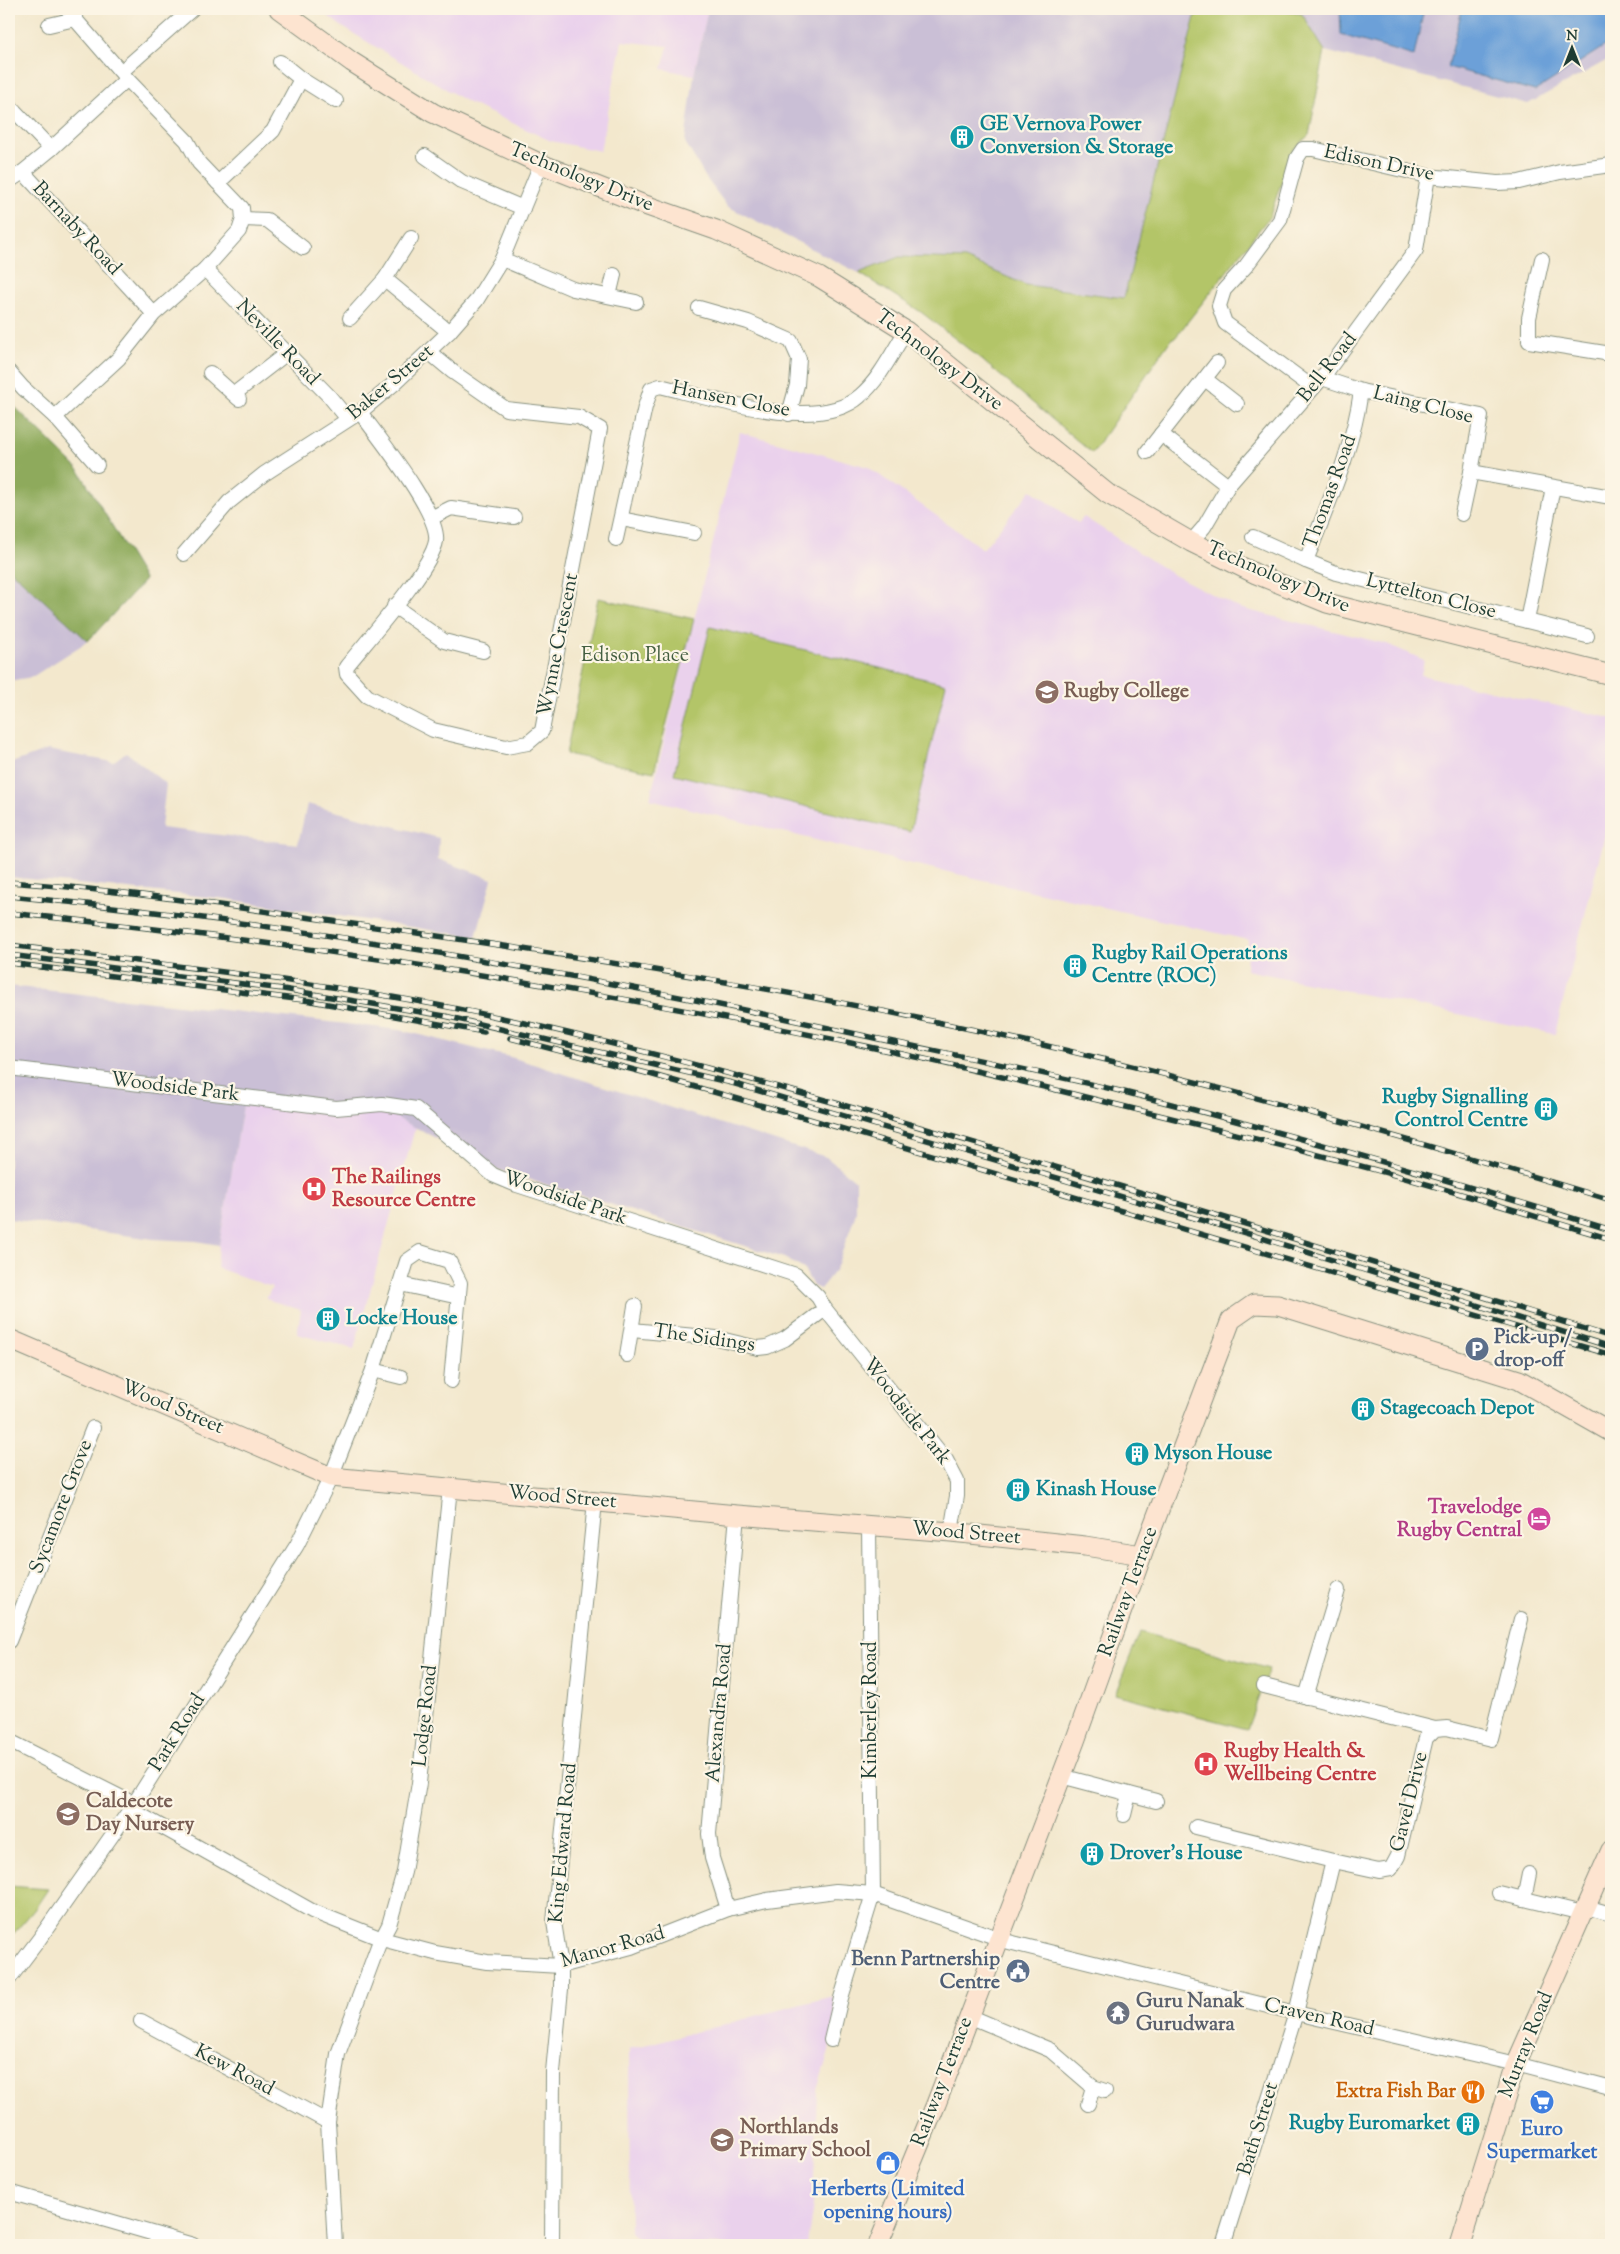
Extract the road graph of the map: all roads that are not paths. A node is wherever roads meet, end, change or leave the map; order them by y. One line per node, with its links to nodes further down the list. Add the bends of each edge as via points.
1 (192, 9): 6 (street)
2 (279, 9): 12 (street, Technology Drive, via 352,62 433,113)
3 (75, 14): 4 (street); 6 (street)
4 (49, 25)
5 (280, 62): 7 (street)
6 (125, 75): 10 (street); 17 (street, via 186,142 199,163)
7 (301, 79): 8 (street); 17 (street, via 273,131)
8 (336, 101)
9 (9, 105): 10 (street, Barnaby Road)
10 (51, 150): 14 (street, Barnaby Road)
11 (425, 156): 18 (street, via 462,182)
12 (541, 164): 18 (street, Baker Street); 32 (street, Technology Drive, via 716,230 819,276)
13 (1611, 165): 15 (street, Edison Drive, via 1519,182)
14 (24, 172): 16 (street); 30 (street, Barnaby Road)
15 (1428, 176): 41 (street, Bell Road, via 1416,250); 41 (street, Edison Drive, via 1303,149 1297,158 1280,220 1224,290 1219,306 1225,323)
16 (9, 181)
17 (218, 183): 19 (street, via 242,208)
18 (523, 208): 22 (street, Baker Street)
19 (243, 219): 21 (street, via 267,220); 24 (street, via 239,232)
20 (411, 238): 26 (street)
21 (303, 248)
22 (502, 259): 27 (street, via 573,289); 33 (street, Baker Street, via 476,301)
23 (1542, 259): 36 (street, via 1529,318 1529,341)
24 (205, 269): 30 (street); 35 (street, Neville Road)
25 (614, 275): 27 (street)
26 (385, 279): 31 (street); 33 (street)
27 (609, 296): 28 (street)
28 (636, 302)
29 (698, 308): 44 (street, via 748,322 791,341 799,359 797,385)
30 (154, 314): 46 (street, via 119,358)
31 (350, 318)
32 (906, 331): 44 (street, Hansen Close, via 873,384 859,398 832,411); 61 (street, Technology Drive, via 1108,494)
33 (449, 332): 34 (street, Baker Street)
34 (429, 352): 45 (street, Baker Street); 65 (street, Wynne Crescent, via 506,409 579,418 600,429 542,731 528,744 506,747 433,730 367,696 347,674 346,667)
35 (287, 353): 39 (street, via 237,396); 45 (street, Neville Road)
36 (1611, 354)
37 (1217, 363): 40 (street)
38 (9, 372): 46 (street)
39 (210, 373)
40 (1205, 379): 43 (street); 47 (street)
41 (1318, 383): 42 (street, Laing Close); 51 (street, Bell Road)
42 (1361, 391): 50 (street, Laing Close, via 1481,416); 63 (street, Thomas Road, via 1348,450)
43 (1237, 404)
44 (789, 414): 57 (street, Hansen Close, via 660,386 651,389)
45 (354, 415): 56 (street, Wynne Crescent, via 423,502); 62 (street, Baker Street, via 264,474 229,502)
46 (55, 417): 49 (street)
47 (1161, 434): 48 (street); 51 (street)
48 (1147, 452)
49 (97, 465)
50 (1471, 472): 52 (street); 54 (street)
51 (1228, 486): 61 (street, Bell Road)
52 (1553, 487): 53 (street); 66 (street)
53 (1611, 497)
54 (1462, 514)
55 (514, 517): 56 (street, via 451,508)
56 (431, 518): 65 (street, Wynne Crescent, via 436,541 426,566)
57 (621, 519): 58 (street); 60 (street, Hansen Close)
58 (694, 533)
59 (1253, 537): 63 (street)
60 (616, 539)
61 (1192, 542): 69 (street, Technology Drive, via 1256,574 1327,603)
62 (184, 554)
63 (1306, 561): 64 (street, Thomas Road)
64 (1336, 573): 66 (street, Lyttelton Close)
65 (394, 606): 68 (street, via 444,642)
66 (1527, 621): 67 (street, Lyttelton Close)
67 (1587, 636)
68 (483, 652)
69 (1611, 675)
70 (9, 1068): 74 (street, Woodside Park, via 336,1108 382,1104 416,1109 493,1175 796,1275)
71 (400, 1284): 72 (street); 72 (street, Park Road, via 407,1261 420,1252 449,1261 460,1283); 78 (street, Park Road)
72 (458, 1297): 80 (street)
73 (635, 1306): 75 (street, The Sidings)
74 (825, 1309): 75 (street, The Sidings, via 786,1339 768,1348 716,1338); 88 (street, Woodside Park, via 946,1460 957,1481)
75 (632, 1330): 77 (street, The Sidings)
76 (9, 1339): 83 (street, Wood Street)
77 (627, 1355)
78 (373, 1370): 79 (street); 83 (street, Park Road)
79 (401, 1377)
80 (451, 1381)
81 (93, 1428): 92 (street, Sycamore Grove)
82 (1611, 1432): 89 (street, Railway Terrace, via 1519,1380 1278,1305 1254,1304 1231,1320)
83 (332, 1477): 84 (street, Wood Street); 100 (street, Park Road, via 297,1545)
84 (450, 1488): 85 (street, Wood Street); 112 (street, Lodge Road, via 419,1783 404,1872)
85 (596, 1501): 86 (street, Wood Street); 114 (street, King Edward Road, via 554,1922)
86 (737, 1515): 87 (street, Wood Street); 109 (street, Alexandra Road, via 709,1834 712,1858)
87 (869, 1526): 88 (street, Wood Street); 107 (street, Kimberley Road)
88 (952, 1532): 89 (street, Wood Street)
89 (1142, 1555): 97 (street, Railway Terrace)
90 (1338, 1590): 94 (street)
91 (1521, 1619): 95 (street, Gavel Drive, via 1491,1738 1447,1728)
92 (9, 1641)
93 (1264, 1686): 94 (street)
94 (1306, 1697): 95 (street)
95 (1435, 1729): 104 (street, Gavel Drive, via 1426,1738 1398,1856 1391,1869 1380,1871)
96 (9, 1741): 100 (street, Manor Road)
97 (1061, 1776): 98 (street); 113 (street, Railway Terrace)
98 (1128, 1794): 99 (street); 101 (street)
99 (1156, 1800)
100 (132, 1806): 112 (street, Manor Road, via 312,1911); 115 (street, Park Road)
101 (1124, 1815)
102 (1196, 1827): 104 (street)
103 (1611, 1850): 110 (street, Murray Road)
104 (1333, 1861): 116 (street)
105 (1530, 1874): 108 (street)
106 (1499, 1893): 108 (street)
107 (872, 1894): 109 (street, Manor Road, via 836,1891 767,1900); 113 (street, Manor Road); 119 (street, Kimberley Road)
108 (1524, 1899): 110 (street)
109 (728, 1910): 114 (street, Manor Road, via 631,1947)
110 (1585, 1910): 111 (street); 120 (street, Murray Road)
111 (1611, 1914)
112 (382, 1939): 114 (street, Manor Road, via 487,1962); 123 (street, Lodge Road, via 338,2054)
113 (998, 1939): 116 (street, Craven Road); 117 (street, Railway Terrace)
114 (561, 1966): 127 (street, King Edward Road, via 553,2072)
115 (9, 1979)
116 (1296, 2014): 120 (street, Craven Road); 129 (street, Bath Street)
117 (969, 2016): 122 (street, via 1050,2050 1099,2089); 128 (street, Railway Terrace)
118 (141, 2021): 123 (street, Kew Road)
119 (831, 2040)
120 (1516, 2064): 121 (street, Craven Road); 130 (street, Murray Road)
121 (1611, 2089)
122 (1088, 2104)
123 (328, 2122): 126 (street, Lodge Road)
124 (9, 2192): 125 (street)
125 (193, 2245)
126 (335, 2245)
127 (552, 2245)
128 (878, 2245)
129 (1223, 2245)
130 (1460, 2245)

